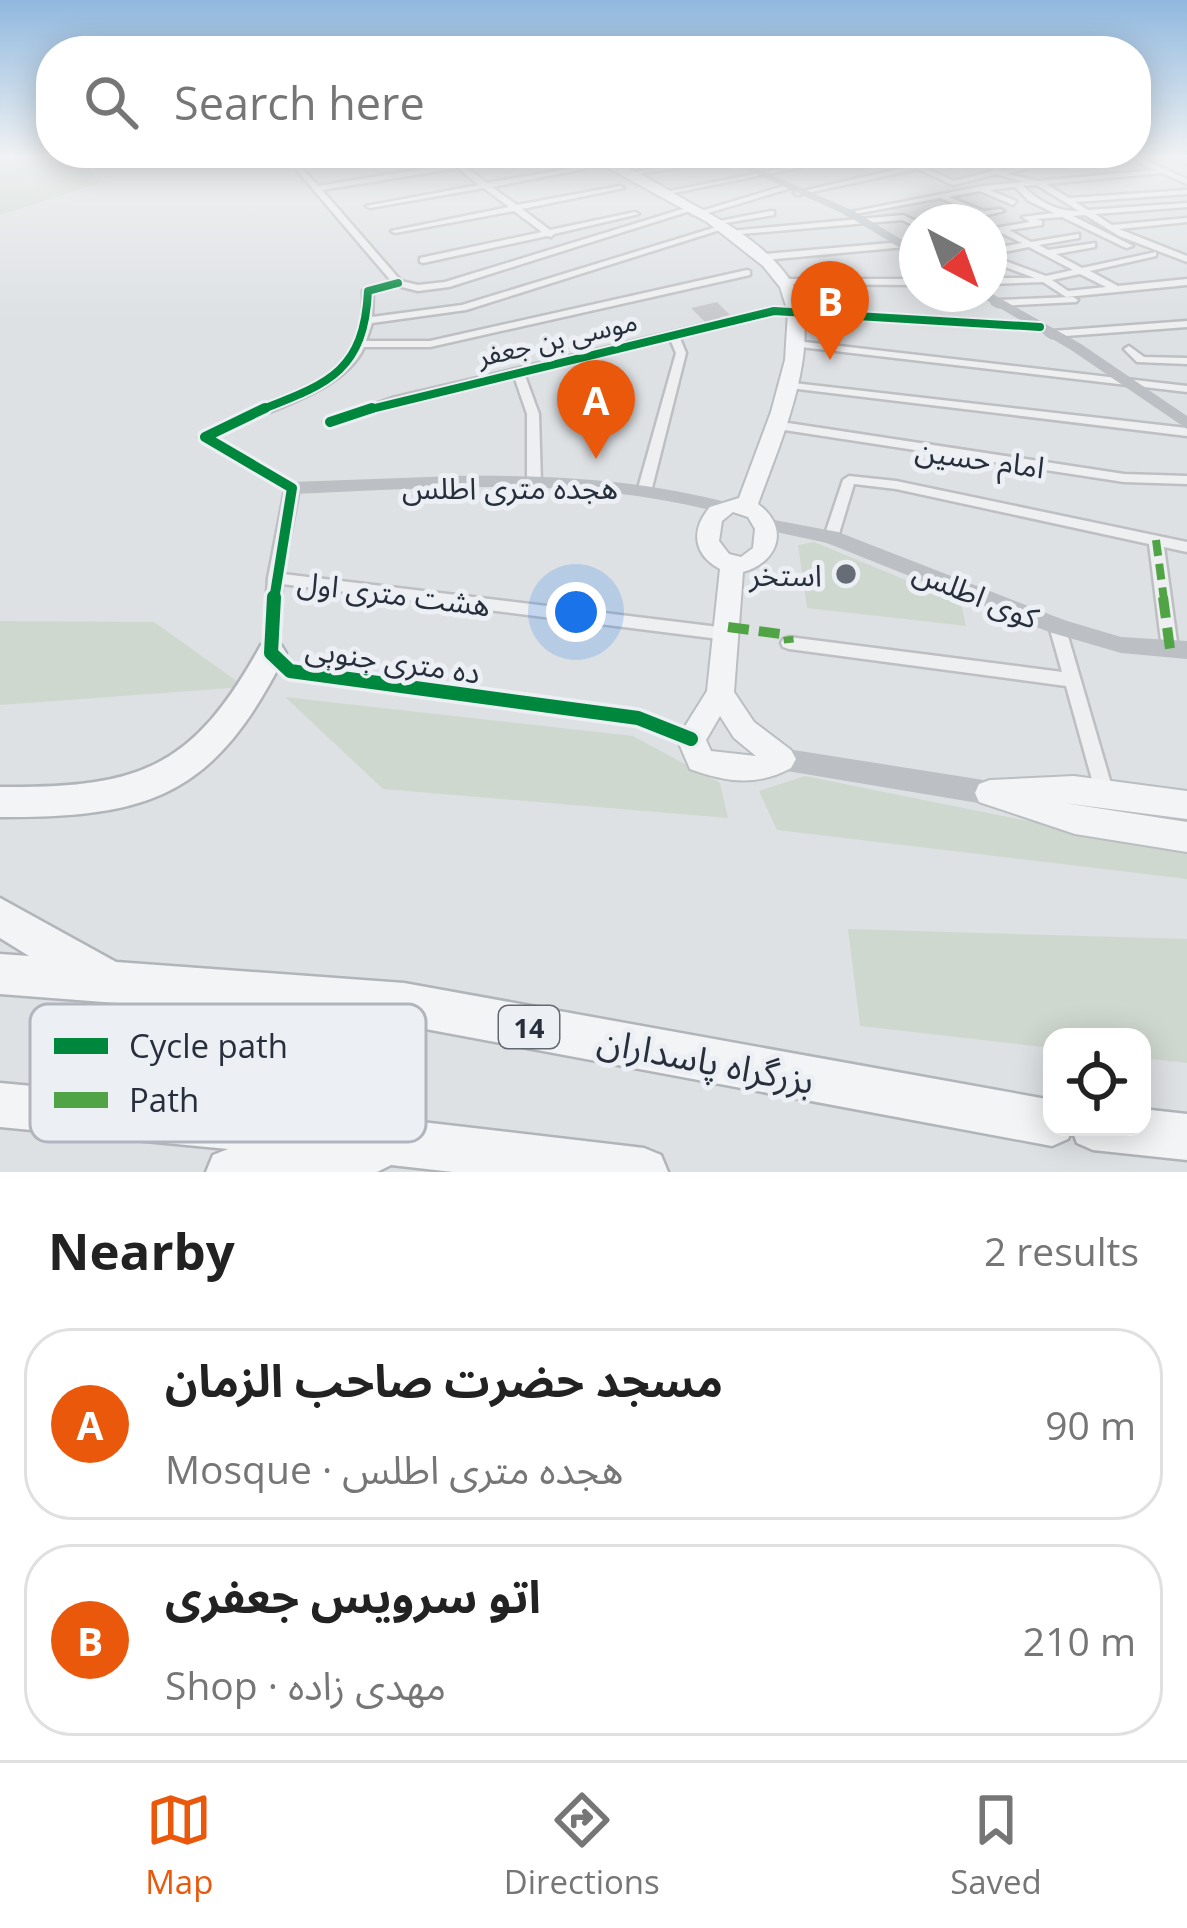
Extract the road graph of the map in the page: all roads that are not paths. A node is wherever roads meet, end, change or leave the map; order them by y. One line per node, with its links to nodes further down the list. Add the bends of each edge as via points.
1 (334, 210): 49 (street)
2 (506, 210): 23 (street)
3 (517, 210): 25 (street)
4 (688, 210): 11 (main road)
5 (703, 210): 11 (street)
6 (841, 210): 14 (street)
7 (869, 210): 14 (street)
8 (1055, 210): 16 (street)
9 (1086, 210): 12 (street)
10 (1121, 210): 12 (street)
11 (692, 212): 21 (main road); 33 (street)
12 (1089, 212): 16 (street); 20 (street)
13 (771, 213): 21 (street)
14 (850, 213): 19 (street)
15 (635, 214): 25 (street)
16 (1064, 214): 22 (street, via 1026,217 1039,223); 31 (street)
17 (899, 218): 19 (street)
18 (1187, 220): 20 (street)
19 (863, 222): 21 (street); 27 (street)
20 (1112, 227): 35 (street)
21 (721, 228): 38 (main road); 55 (street, via 463,308)
22 (1007, 228)
23 (395, 231)
24 (1007, 232): 28 (street)
25 (548, 233): 33 (street); 40 (street)
26 (1076, 236): 28 (street)
27 (899, 243)
28 (1030, 244): 34 (street); 36 (street)
29 (899, 245): 38 (street)
30 (1092, 245): 36 (street)
31 (1131, 247)
32 (1187, 247): 35 (street)
33 (567, 248): 49 (street, via 446,285)
34 (1007, 250)
35 (1167, 250): 39 (street)
36 (1048, 253): 42 (street)
37 (1153, 254): 42 (street)
38 (764, 256): 48 (main road)
39 (1187, 259)
40 (423, 260)
41 (1007, 263): 44 (street)
42 (1081, 270): 44 (street); 50 (street)
43 (747, 273): 59 (street, via 430,344)
44 (1045, 279): 45 (street); 51 (street)
45 (1007, 280)
46 (899, 282): 48 (street)
47 (1187, 282): 50 (street)
48 (787, 283): 54 (main road)
49 (398, 284): 55 (street, via 368,290)
50 (1117, 289): 51 (street)
51 (1066, 294): 52 (street, via 1074,301)
52 (1007, 299)
53 (1007, 308): 57 (street)
54 (796, 309): 57 (street, موسی بن جعفر); 58 (street, موسی بن جعفر); 60 (main road)
55 (370, 320): 59 (street)
56 (1187, 324): 57 (street, موسی بن جعفر)
57 (1046, 330): 66 (street)
58 (674, 336): 64 (street, موسی بن جعفر); 74 (street, via 681,353)
59 (365, 344): 73 (street, via 312,391 205,437)
60 (796, 344): 65 (main road); 66 (street)
61 (1129, 350): 62 (street)
62 (1160, 361): 63 (street); 67 (street)
63 (1187, 361)
64 (518, 372): 68 (street, موسی بن جعفر); 72 (street, via 533,414)
65 (785, 385): 69 (main road); 70 (street)
66 (1132, 386): 67 (street); 70 (street)
67 (1183, 389)
68 (330, 422)
69 (775, 425): 71 (street, امام حسین, via 1124,478); 75 (main road)
70 (1187, 428)
71 (1187, 480)
72 (534, 483): 73 (street, هجده متری اطلس); 74 (street, هجده متری اطلس)
73 (292, 488): 81 (street, ده متری جنوبی)
74 (646, 488): 75 (street, هجده متری اطلس)
75 (736, 508): 76 (main road); 80 (main road, via 712,517 705,531 707,546)
76 (769, 525): 77 (street, کوی اطلس); 80 (main road, via 763,554)
77 (831, 537): 78 (street, via 849,479); 82 (street, کوی اطلس)
78 (1156, 540): 79 (street); 85 (street)
79 (1187, 547)
80 (732, 564): 83 (main road)
81 (275, 578): 83 (street, هشت متری اول); 86 (street, ده متری جنوبی)
82 (1057, 626): 85 (street, کوی اطلس, via 1121,645); 87 (street)
83 (727, 634): 88 (main road)
84 (789, 643): 87 (street)
85 (1179, 649)
86 (271, 653): 89 (street, ده متری جنوبی, via 290,671 638,718); 93 (highway, via 251,700 178,775 87,803)
87 (1073, 680): 92 (street)
88 (720, 693): 89 (main road); 90 (main road, via 744,730)
89 (691, 739): 90 (main road, via 700,760 728,768 763,770)
90 (781, 759): 91 (street)
91 (990, 793): 92 (main road); 95 (main road, via 1075,820)
92 (1105, 794): 94 (main road)
93 (0, 802)
94 (1187, 805)
95 (1187, 837)
96 (0, 917): 98 (highway)
97 (0, 974): 98 (highway, بزرگراه پاسداران / 14)
98 (115, 984): 99 (highway, بزرگراه پاسداران / 14)
99 (404, 1004)
100 (426, 1008): 103 (highway, بزرگراه پاسداران / 14)
101 (0, 1105): 102 (highway)
102 (30, 1108)
103 (1043, 1121)
104 (1151, 1133): 105 (highway)
105 (1187, 1137)
106 (392, 1142): 107 (highway)
107 (413, 1144): 108 (highway); 109 (highway)
108 (230, 1172)
109 (644, 1172)

